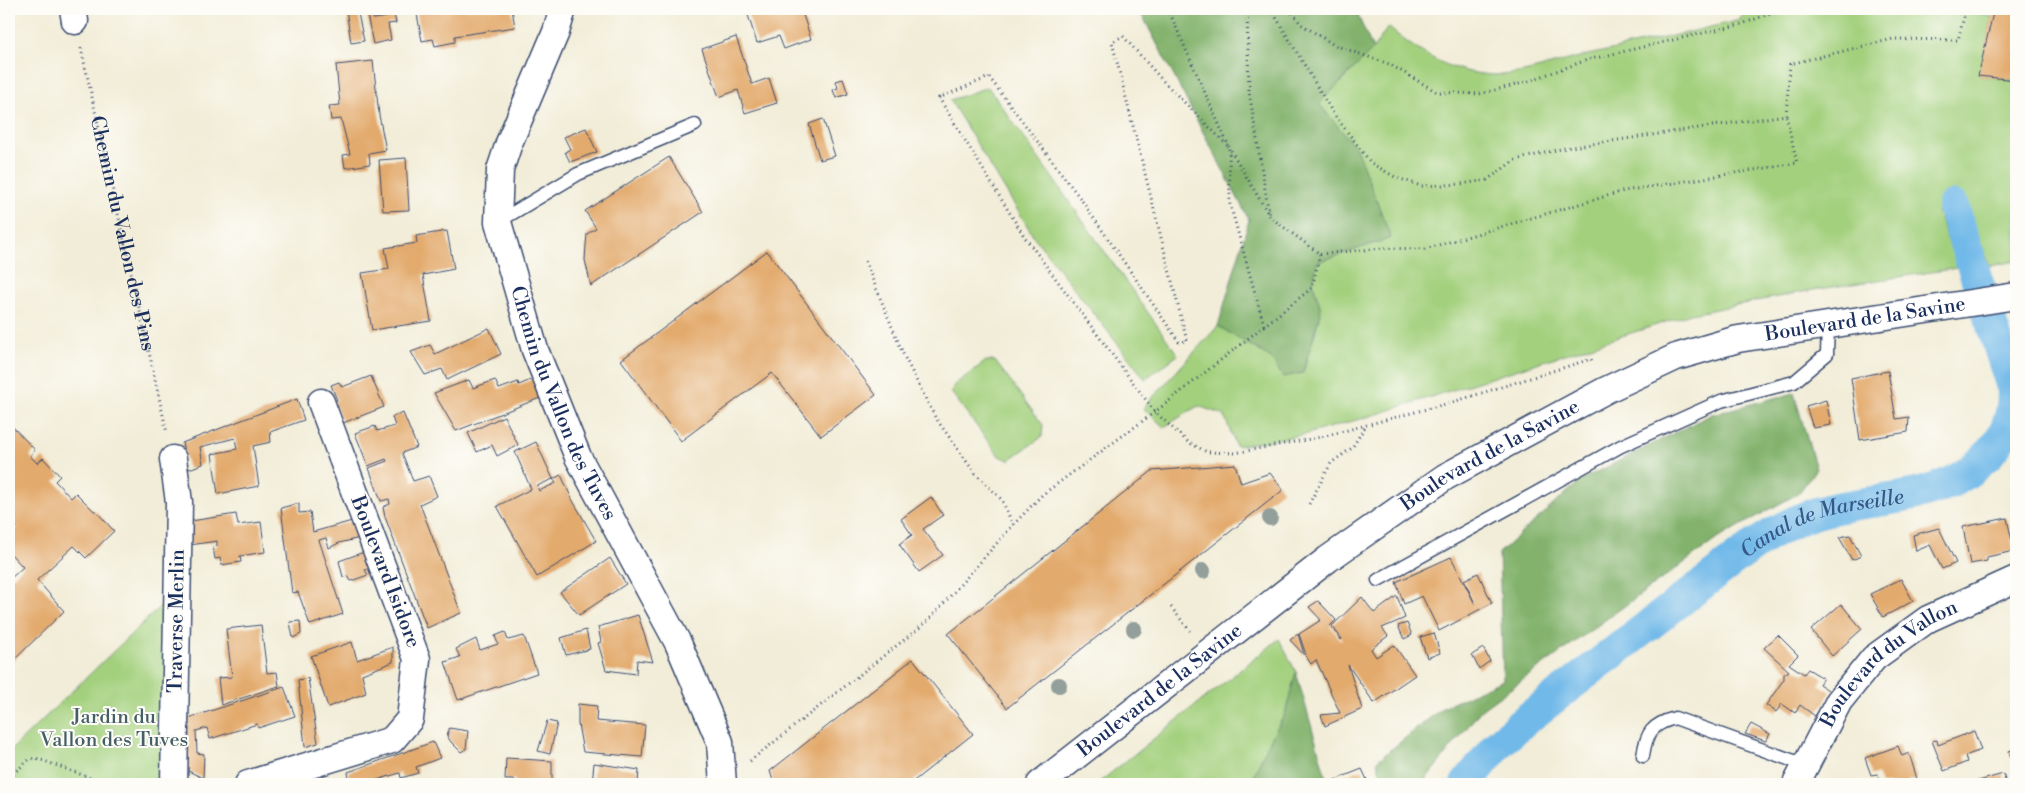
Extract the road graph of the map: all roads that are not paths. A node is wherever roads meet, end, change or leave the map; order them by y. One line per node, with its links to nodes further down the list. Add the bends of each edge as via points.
1 (563, 9): 3 (street, Chemin du Vallon des Tuves, via 500,170)
2 (695, 126): 3 (lane, via 578,174)
3 (498, 222): 14 (street, Chemin du Vallon des Tuves, via 535,350 578,457 678,643 720,742)
4 (2016, 296): 5 (street, Boulevard de la Savine)
5 (1828, 324): 9 (lane, via 1827,354 1794,382 1721,401 1621,446); 15 (street, Boulevard de la Savine, via 1738,339 1676,357 1606,390 1445,476 1328,559)
6 (321, 402): 13 (street, Boulevard Isidore, via 417,659 410,719 392,740)
7 (172, 459): 12 (street, Traverse Merlin, via 179,502)
8 (2016, 579): 11 (street, Boulevard du Vallon, via 1928,619 1874,658 1839,700)
9 (1378, 580)
10 (1643, 756): 11 (lane, via 1646,738 1660,722 1675,718)
11 (1800, 775)
12 (174, 784)
13 (248, 784)
14 (723, 784)
15 (1040, 784)

